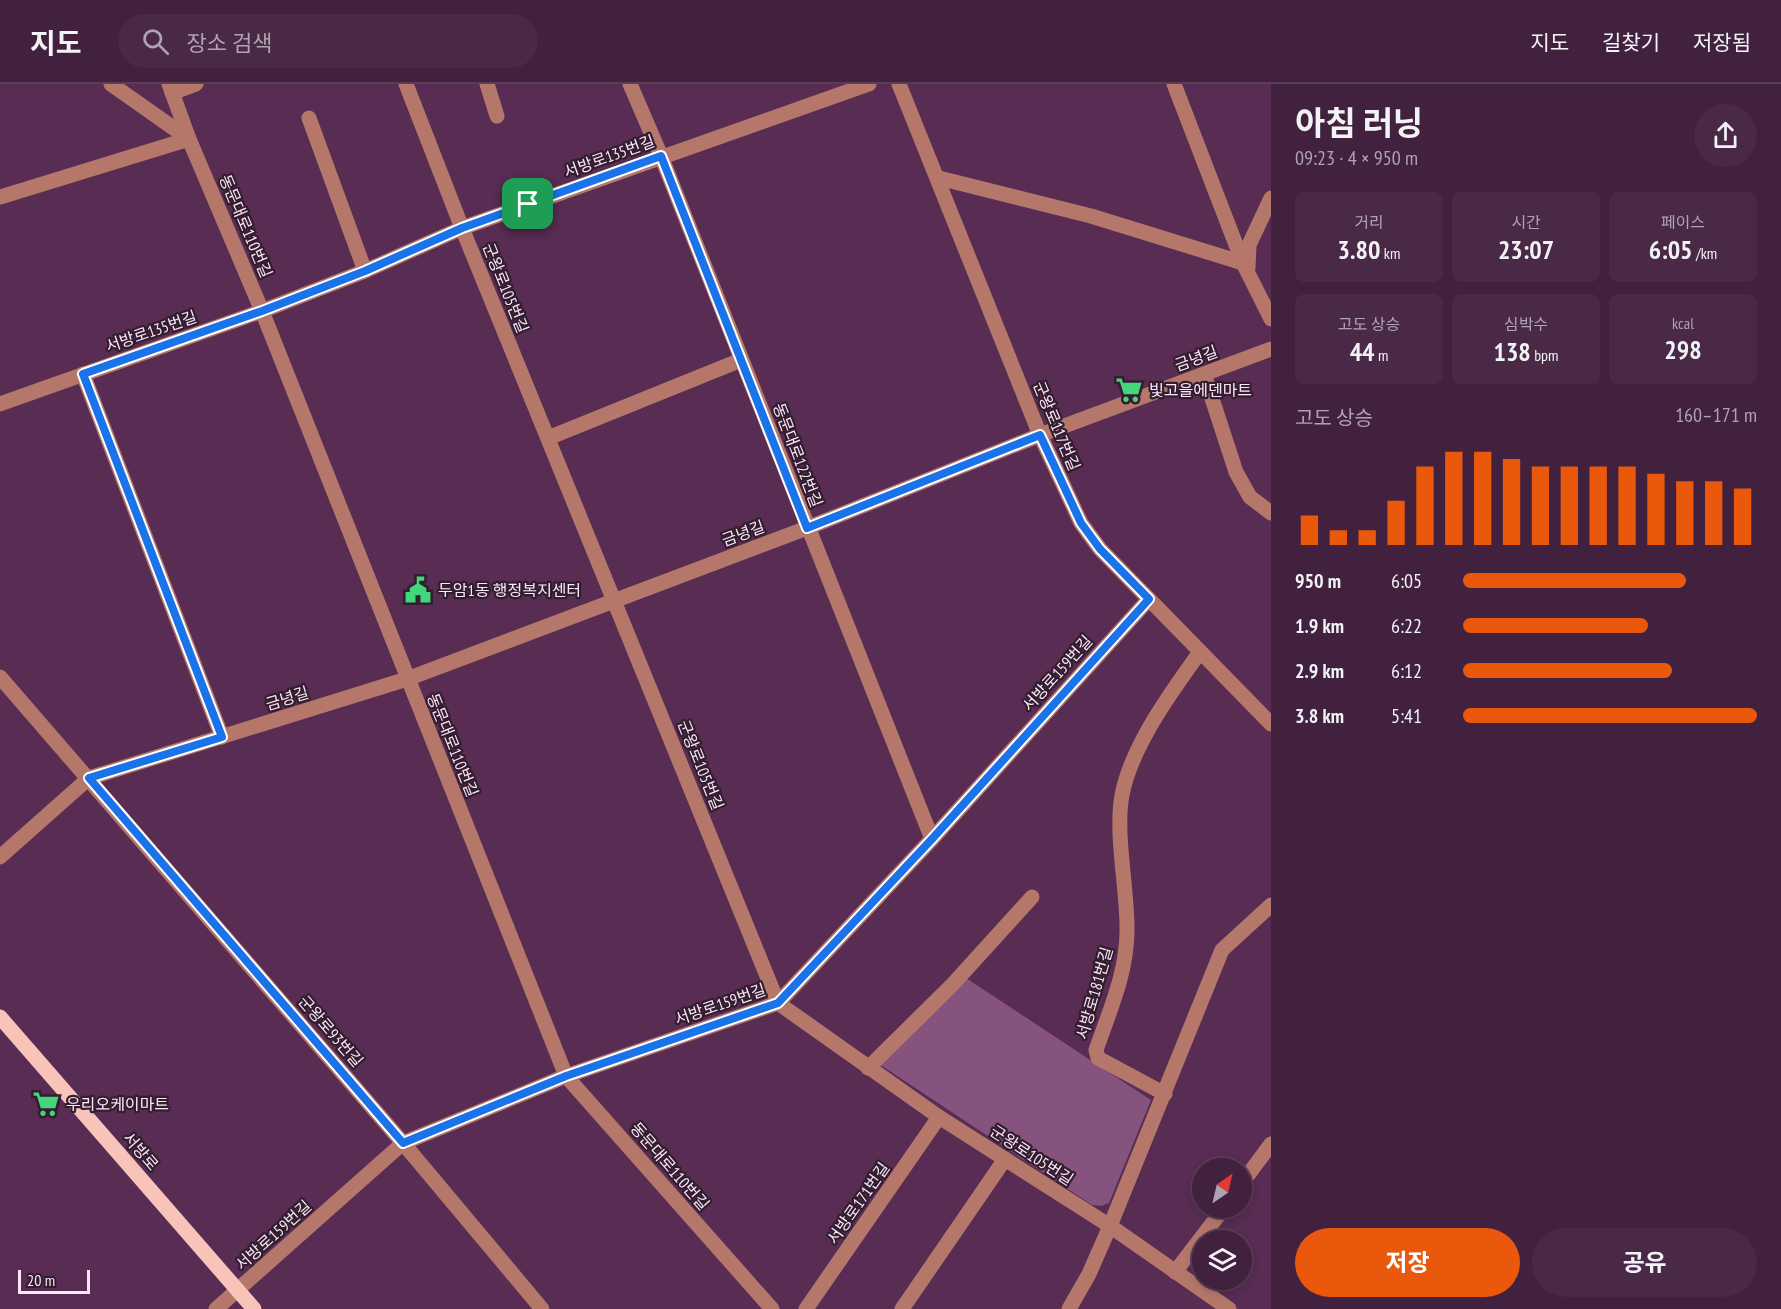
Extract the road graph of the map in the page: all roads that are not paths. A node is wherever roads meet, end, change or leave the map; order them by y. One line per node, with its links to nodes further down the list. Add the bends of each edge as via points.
1 (111, 84): 12 (lane)
2 (196, 84): 9 (lane, 동문대로110번길)
3 (406, 84): 17 (lane, 군왕로105번길)
4 (487, 84): 10 (lane)
5 (630, 84): 13 (lane, 동문대로122번길)
6 (869, 84): 13 (lane, 서방로135번길)
7 (899, 84): 14 (lane, 군왕로117번길)
8 (1174, 84): 18 (lane)
9 (171, 88): 12 (lane, 동문대로110번길)
10 (497, 116)
11 (309, 117): 19 (lane)
12 (189, 139): 15 (lane); 20 (lane, 동문대로110번길)
13 (661, 156): 17 (lane, 서방로135번길); 23 (lane, 동문대로122번길)
14 (939, 178): 18 (lane, via 1091,216); 27 (lane, 군왕로117번길)
15 (0, 197)
16 (1271, 198): 18 (lane, via 1249,245)
17 (462, 228): 19 (lane, 서방로135번길); 28 (lane, 군왕로105번길)
18 (1245, 268): 21 (lane)
19 (365, 271): 20 (lane, 서방로135번길)
20 (262, 311): 24 (lane, 서방로135번길); 35 (lane, 동문대로110번길)
21 (1271, 319)
22 (1271, 349): 25 (lane, 금녕길)
23 (741, 360): 28 (lane); 30 (lane, 동문대로122번길)
24 (83, 374): 26 (lane, 서방로135번길); 37 (lane)
25 (1204, 374): 27 (lane, 금녕길); 29 (lane, via 1236,472 1250,497)
26 (0, 404)
27 (1040, 435): 30 (lane, 금녕길); 31 (lane, 군왕로117번길, via 1081,523 1100,549)
28 (548, 438): 32 (lane, 군왕로105번길)
29 (1271, 513)
30 (807, 528): 32 (lane, 금녕길); 39 (lane, 동문대로122번길)
31 (1149, 599): 33 (lane, 군왕로117번길); 39 (lane, 서방로159번길)
32 (615, 600): 35 (lane, 금녕길); 43 (lane, 군왕로105번길)
33 (1200, 652): 36 (lane, 군왕로117번길); 47 (lane, 서방로181번길, via 1146,736 1122,795 1126,954 1096,1050 1098,1058)
34 (0, 677): 38 (lane, 군왕로93번길)
35 (408, 679): 37 (lane, 금녕길); 46 (lane, 동문대로110번길)
36 (1271, 724)
37 (222, 737): 38 (lane, 금녕길)
38 (89, 778): 40 (lane, 금녕길); 49 (lane, 군왕로93번길)
39 (932, 839): 43 (lane, 서방로159번길)
40 (0, 857)
41 (1032, 897): 45 (lane, via 953,984)
42 (1271, 904): 47 (lane, via 1222,950)
43 (778, 1003): 45 (lane, 군왕로105번길); 46 (lane, 서방로159번길)
44 (0, 1017): 56 (main road, 서방로)
45 (868, 1068): 48 (lane, 군왕로105번길)
46 (566, 1076): 49 (lane, 서방로159번길); 60 (lane, 동문대로110번길)
47 (1165, 1094): 54 (lane)
48 (939, 1117): 51 (lane, 군왕로105번길); 61 (lane, 서방로171번길)
49 (403, 1143): 56 (lane, 서방로159번길); 59 (lane, 군왕로93번길)
50 (1271, 1144): 52 (lane)
51 (1005, 1159): 54 (lane, 군왕로105번길); 62 (lane)
52 (1252, 1170)
53 (1216, 1218): 55 (lane)
54 (1110, 1226): 55 (lane, 군왕로105번길); 63 (lane)
55 (1175, 1272): 64 (lane, 군왕로105번길)
56 (238, 1290): 57 (lane, 서방로159번길); 58 (main road, 서방로)
57 (216, 1309)
58 (255, 1309)
59 (542, 1309)
60 (772, 1309)
61 (806, 1309)
62 (902, 1309)
63 (1069, 1309)
64 (1229, 1309)

